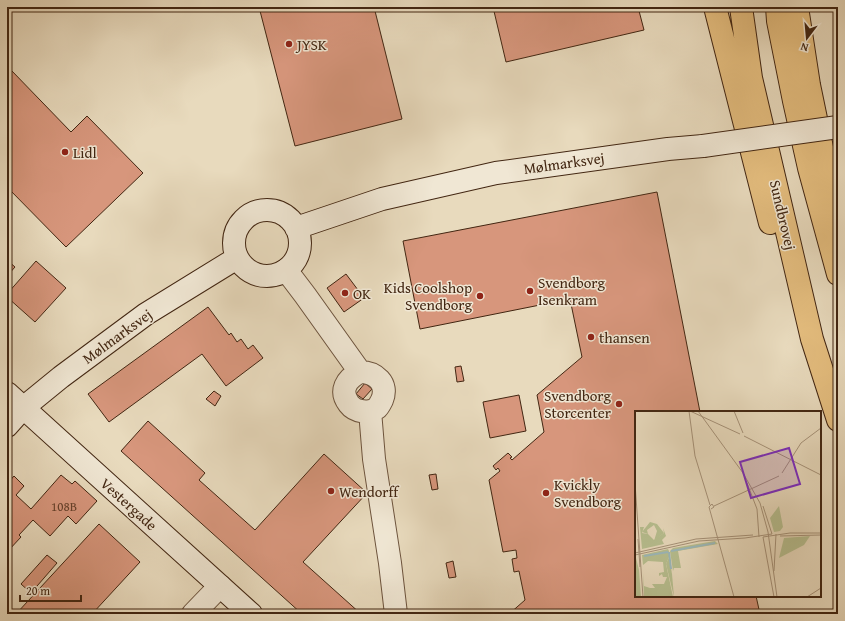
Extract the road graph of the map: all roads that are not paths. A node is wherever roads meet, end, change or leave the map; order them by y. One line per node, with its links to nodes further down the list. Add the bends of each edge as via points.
1 (715, 7): 10 (main road, via 771,227)
2 (741, 7): 10 (main road, Sundbrovej, via 752,78)
3 (777, 7): 8 (main road, via 809,168)
4 (797, 7): 8 (main road, via 809,85 827,172)
5 (838, 127): 6 (street, Mølmarksvej, bridge, via 496,173 382,199)
6 (296, 228): 7 (street, via 290,219 281,213 270,210 249,215 239,226 234,239); 9 (street, via 300,247 293,264)
7 (237, 258): 9 (street, via 244,267 264,276 276,275); 13 (street, Mølmarksvej, via 146,314)
8 (837, 269)
9 (286, 270): 11 (street)
10 (812, 339): 15 (main road, Sundbrovej)
11 (360, 372): 14 (street, via 375,375 384,390 378,408); 14 (street, via 349,379 344,391 345,396 351,407 363,412)
12 (7, 393): 13 (street, Vestergade)
13 (23, 408): 16 (street, Mølmarksvej); 17 (street, Vestergade)
14 (370, 411): 20 (street, via 374,459)
15 (838, 420)
16 (7, 426)
17 (220, 586): 18 (street); 19 (street, Vestergade)
18 (194, 614)
19 (251, 614)
20 (396, 614)

